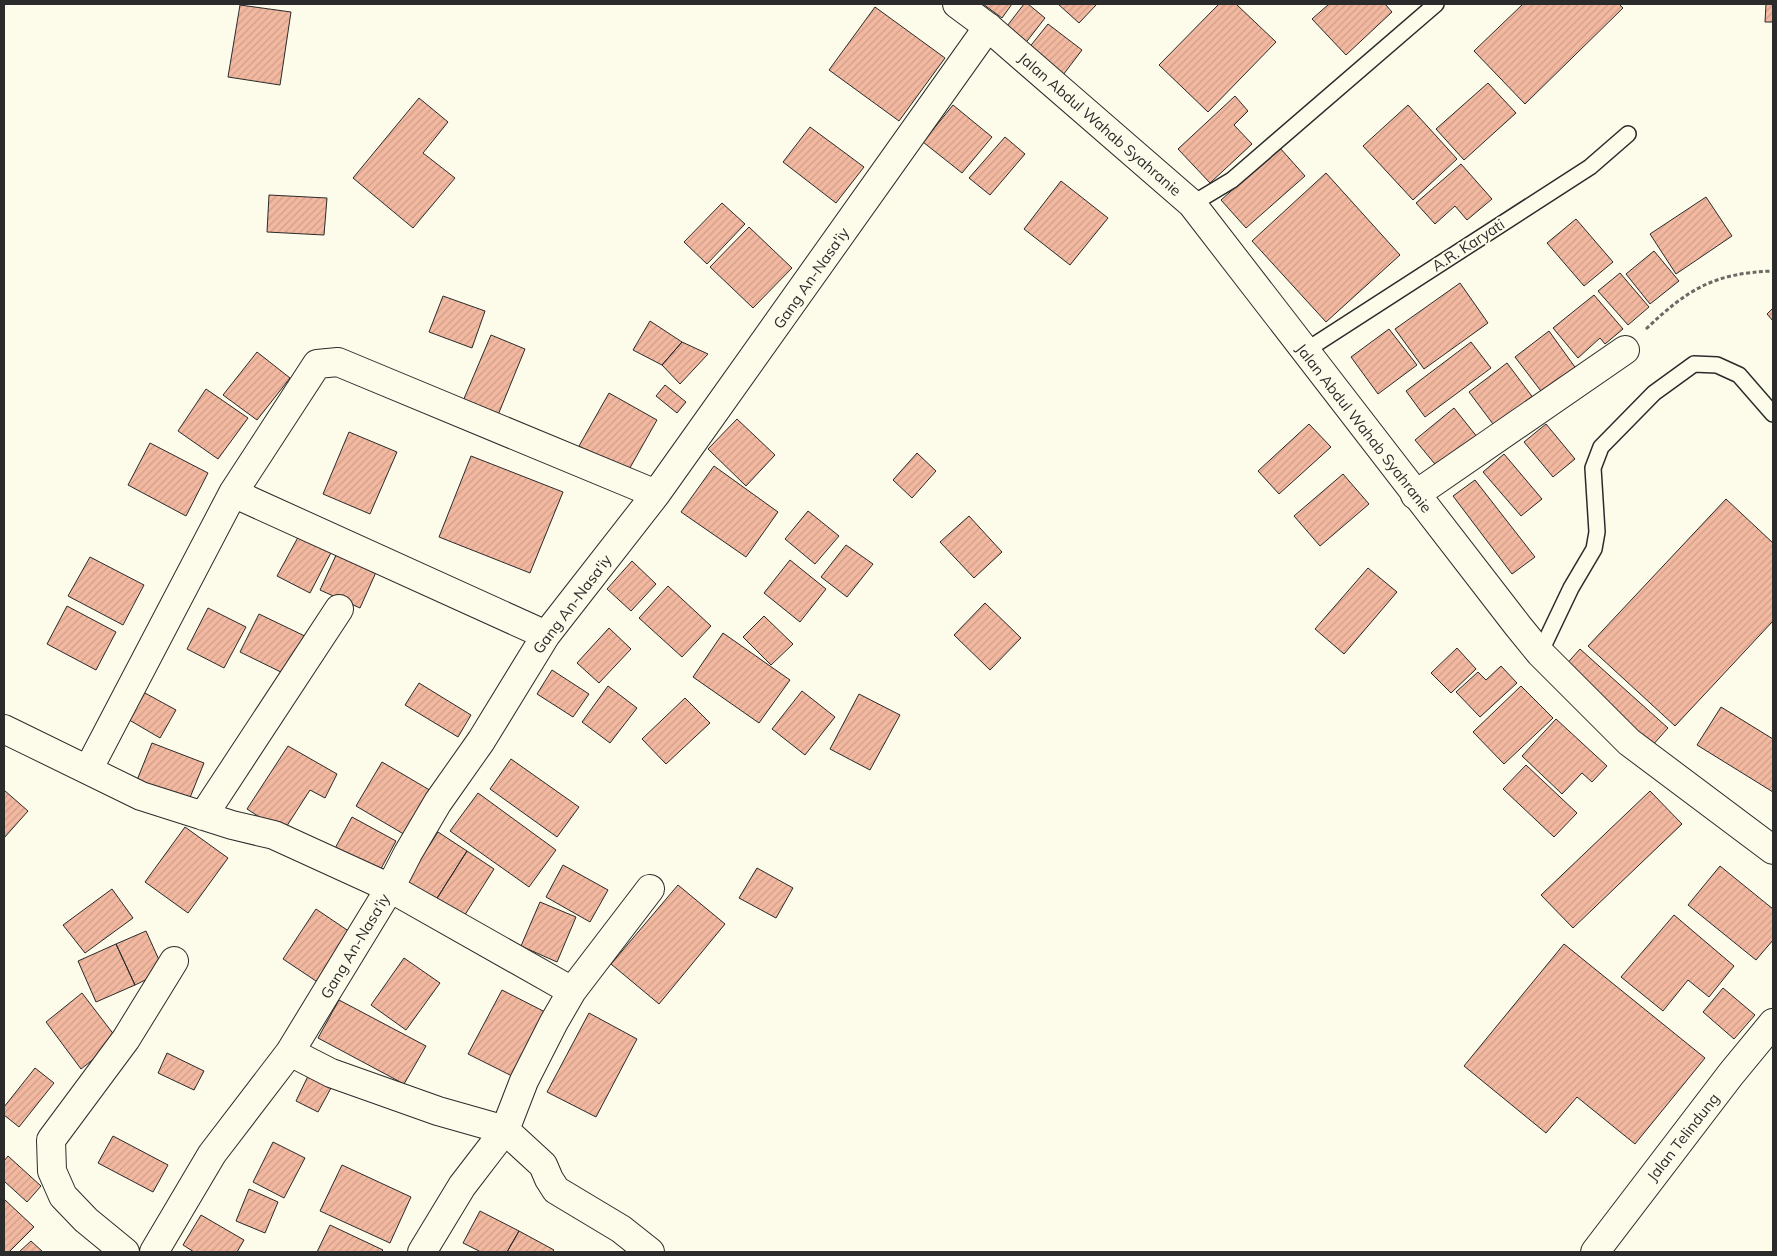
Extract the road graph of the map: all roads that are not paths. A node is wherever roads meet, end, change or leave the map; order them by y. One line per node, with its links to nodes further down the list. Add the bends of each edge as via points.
1 (958, 4): 3 (street, Jalan Abdul Wahab Syahranie)
2 (1436, 4): 5 (lane, via 1232,180)
3 (988, 27): 5 (street, Jalan Abdul Wahab Syahranie); 10 (street, Gang An-Nasa'iy)
4 (1628, 134): 7 (lane, A.R. Karyati, via 1590,167)
5 (1192, 204): 7 (street, Jalan Abdul Wahab Syahranie)
6 (1624, 350): 11 (street)
7 (1305, 351): 11 (street, Jalan Abdul Wahab Syahranie)
8 (1773, 414): 14 (lane, via 1739,375 1717,365 1694,364 1654,393 1601,447 1593,468 1597,532 1594,549)
9 (233, 493): 10 (street, via 317,364 338,362); 13 (street); 16 (street)
10 (656, 494): 13 (street, Gang An-Nasa'iy)
11 (1415, 495): 14 (street, Jalan Abdul Wahab Syahranie)
12 (339, 609): 17 (street)
13 (546, 635): 19 (street, Gang An-Nasa'iy, via 481,741 438,802)
14 (1540, 653): 18 (street, Jalan Abdul Wahab Syahranie, via 1629,742)
15 (4, 730): 16 (street)
16 (88, 770): 17 (street, via 141,796)
17 (203, 816): 19 (street, via 274,836)
18 (1773, 850)
19 (390, 888): 22 (street); 24 (street, Gang An-Nasa'iy)
20 (650, 889): 22 (street)
21 (174, 961): 26 (street, via 126,1039 51,1140 52,1171 63,1196)
22 (572, 991): 25 (street, via 524,1081)
23 (1773, 1023): 30 (street, Jalan Telindung)
24 (290, 1052): 25 (street, via 331,1073); 27 (street, Gang An-Nasa'iy, via 212,1154)
25 (504, 1130): 28 (street, via 462,1186); 29 (street, via 543,1165 556,1190 621,1229)
26 (125, 1252)
27 (154, 1252)
28 (422, 1252)
29 (650, 1252)
30 (1594, 1252)

